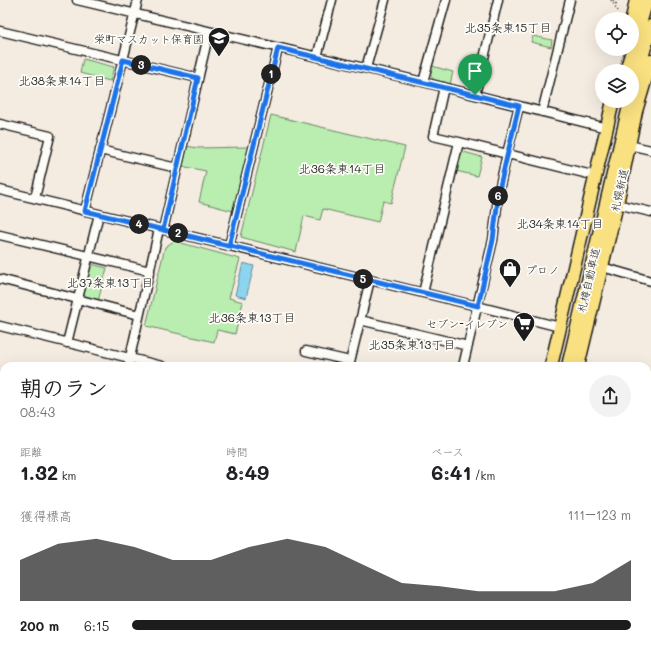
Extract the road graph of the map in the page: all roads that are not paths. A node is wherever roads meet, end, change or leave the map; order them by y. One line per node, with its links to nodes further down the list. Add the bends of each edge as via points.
1 (77, 0): 10 (street)
2 (138, 0): 12 (street)
3 (332, 0): 17 (street)
4 (386, 0): 21 (street)
5 (446, 0): 24 (street)
6 (498, 0): 26 (street)
7 (570, 0): 31 (street)
8 (636, 0): 11 (highway)
9 (647, 0): 20 (highway)
10 (86, 1): 12 (street)
11 (633, 12)
12 (135, 14): 15 (street); 18 (street)
13 (651, 26): 22 (highway)
14 (0, 31): 18 (street)
15 (209, 32): 16 (street); 23 (street)
16 (278, 48): 17 (street); 49 (street)
17 (317, 57): 21 (street)
18 (123, 60): 23 (street); 36 (street)
19 (651, 60): 35 (highway, 札幌新道)
20 (628, 64)
21 (366, 68): 24 (street)
22 (639, 68)
23 (198, 78): 39 (street)
24 (423, 82): 25 (street)
25 (444, 87): 26 (street); 34 (street, via 433,136)
26 (475, 95): 27 (street)
27 (519, 106): 31 (street); 38 (street)
28 (611, 108): 33 (highway)
29 (617, 108): 71 (highway, 札樽自動車道)
30 (628, 108): 72 (highway, 札樽自動車道)
31 (542, 112): 33 (street)
32 (0, 124): 42 (street, via 50,136)
33 (607, 128): 40 (highway)
34 (459, 142): 38 (street); 56 (street)
35 (629, 145): 37 (street); 43 (highway, 札幌新道)
36 (100, 150): 39 (street); 44 (street)
37 (651, 150)
38 (507, 154): 40 (street); 58 (street, via 499,190 493,240)
39 (177, 168): 47 (street)
40 (596, 176): 62 (highway)
41 (0, 190): 42 (street)
42 (35, 198): 44 (street)
43 (616, 204): 45 (street); 51 (highway, 札幌新道)
44 (85, 211): 46 (street)
45 (651, 212)
46 (99, 214): 47 (street); 50 (street)
47 (161, 229): 49 (street); 52 (street)
48 (0, 235): 50 (street)
49 (229, 246): 54 (street)
50 (88, 257): 52 (street); 57 (street)
51 (602, 267): 55 (street); 73 (highway, 札幌新道)
52 (150, 271): 59 (street)
53 (0, 279): 57 (street)
54 (370, 280): 56 (street); 60 (street)
55 (651, 281)
56 (423, 293): 58 (street)
57 (78, 299): 59 (street); 63 (street)
58 (478, 306): 62 (street); 64 (street)
59 (139, 314): 66 (street)
60 (360, 320): 64 (street); 68 (street)
61 (0, 326): 63 (street)
62 (560, 327): 70 (highway)
63 (67, 343): 66 (street)
64 (468, 346): 69 (street)
65 (306, 351): 67 (street)
66 (129, 362)
67 (346, 362)
68 (350, 362)
69 (464, 362)
70 (552, 362)
71 (558, 362)
72 (569, 362)
73 (579, 362)

